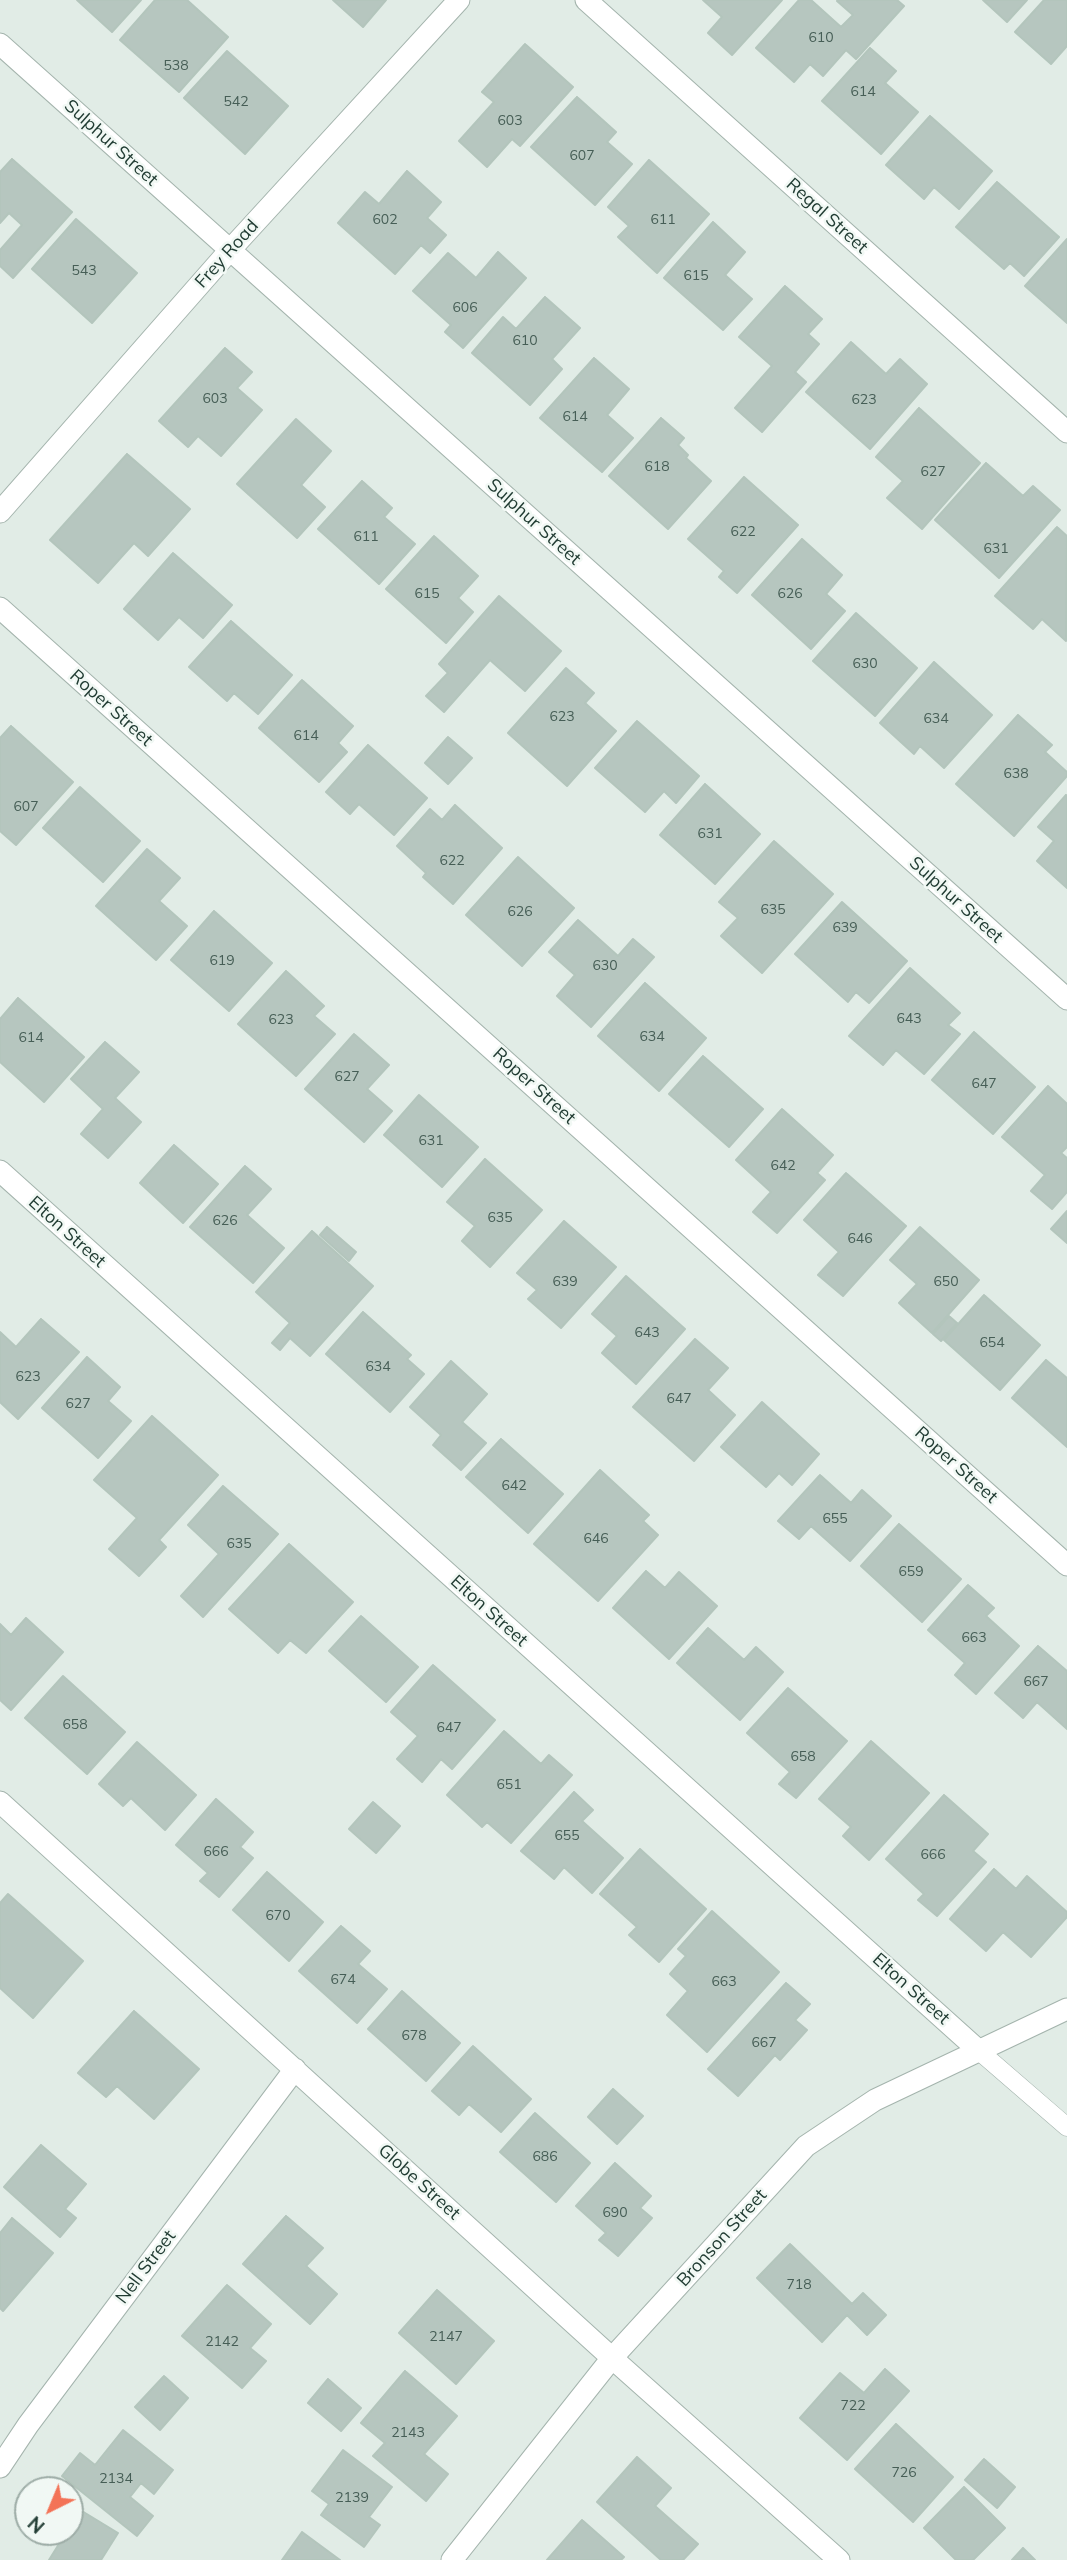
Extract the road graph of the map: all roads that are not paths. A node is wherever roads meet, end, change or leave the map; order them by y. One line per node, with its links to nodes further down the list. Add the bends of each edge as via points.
1 (459, 0): 4 (street, Frey Road)
2 (586, 0): 5 (street, Regal Street)
3 (0, 44): 4 (street, Sulphur Street)
4 (230, 250): 6 (street, Frey Road); 8 (street, Sulphur Street)
5 (1067, 432)
6 (0, 512)
7 (0, 608): 10 (street, Roper Street)
8 (1067, 999)
9 (0, 1171): 13 (street, Elton Street)
10 (1067, 1565)
11 (0, 1802): 14 (street, Globe Street)
12 (1067, 2009): 13 (street, Bronson Street)
13 (978, 2050): 15 (lane); 16 (street, Bronson Street, via 875,2100 806,2146)
14 (295, 2069): 16 (street, Globe Street); 17 (street, Nell Street)
15 (1067, 2127)
16 (612, 2358): 18 (street, Bronson Street); 19 (street, Globe Street)
17 (0, 2468)
18 (452, 2560)
19 (839, 2560)

